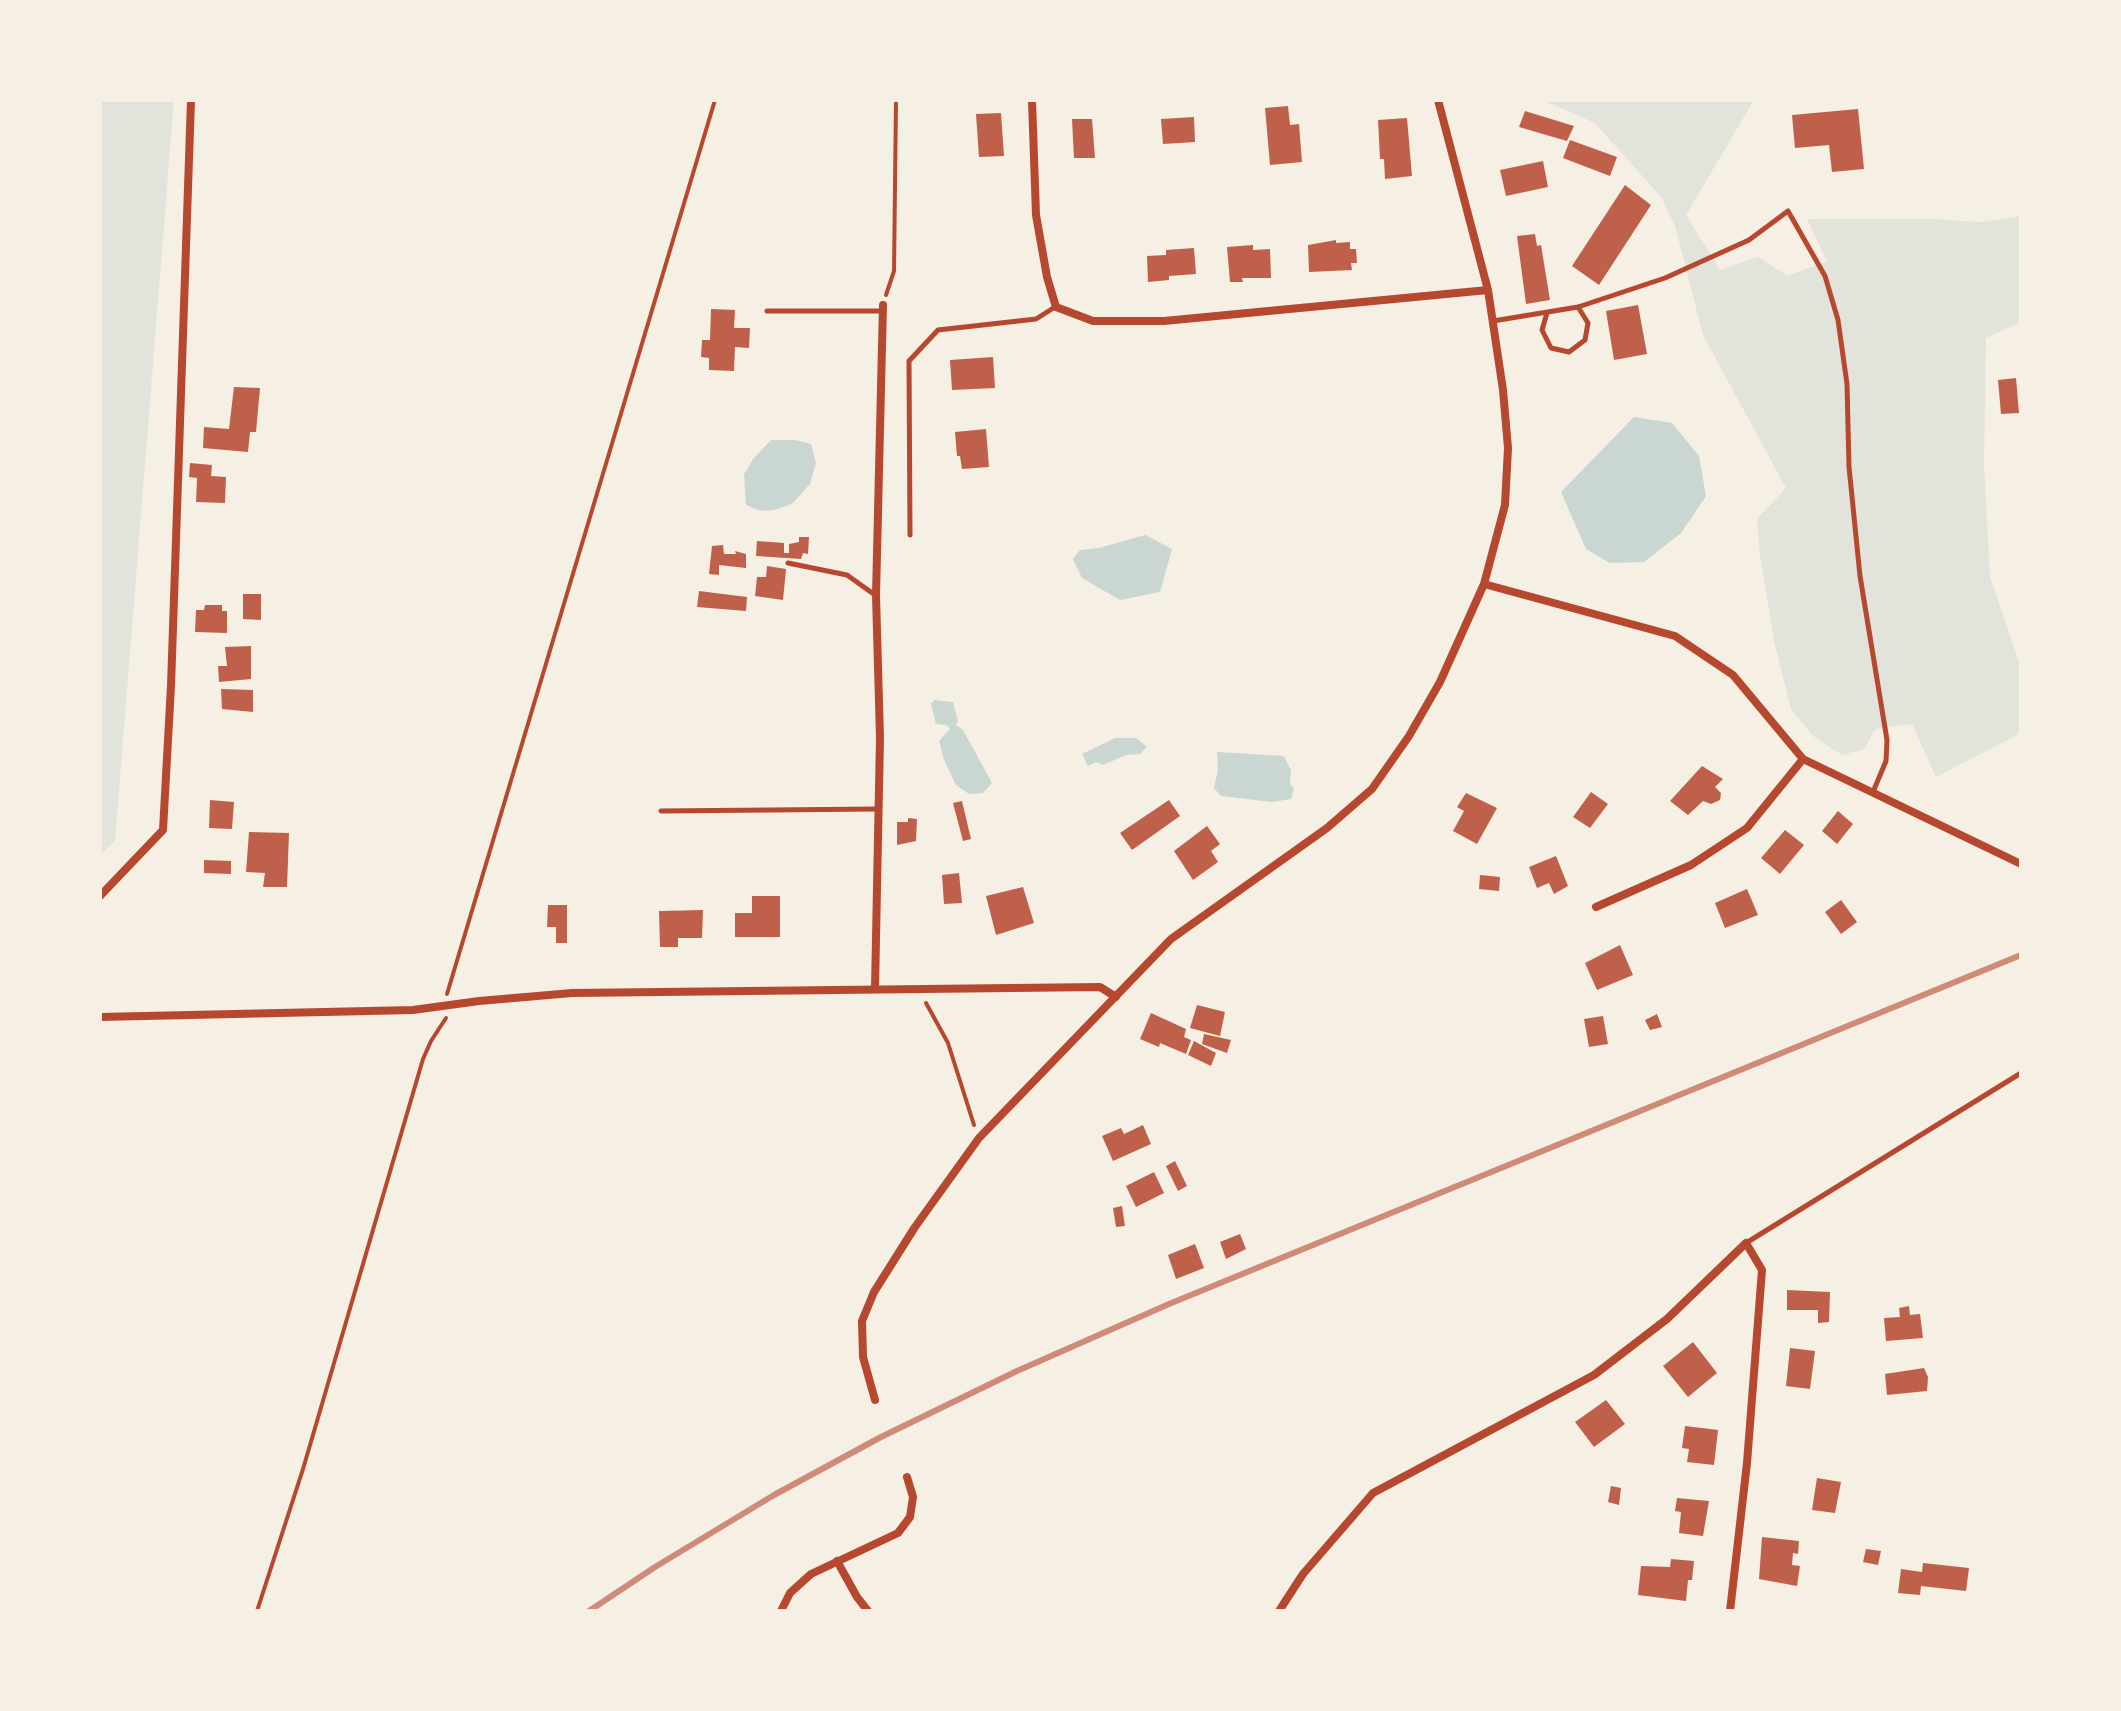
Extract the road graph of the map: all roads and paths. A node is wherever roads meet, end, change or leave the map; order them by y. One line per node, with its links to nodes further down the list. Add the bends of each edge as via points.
1 (191, 100): 22 (street, via 163,830)
2 (715, 100): 27 (path)
3 (896, 100): 9 (path, via 894,271)
4 (1032, 100): 7 (street, via 1036,215)
5 (1438, 100): 6 (street)
6 (1488, 290): 7 (street, via 1164,321 1093,321); 12 (street)
7 (1056, 307): 13 (lane, via 1036,319 938,330 909,361)
8 (1578, 307): 11 (lane); 11 (lane, via 1588,323 1585,340 1569,352 1551,348 1542,330); 18 (lane, via 1665,278 1749,240 1788,211 1825,276 1838,320 1860,576 1887,740 1886,761)
9 (882, 308): 10 (lane); 16 (street)
10 (767, 311)
11 (1547, 313): 12 (lane)
12 (1493, 321): 15 (street, via 1508,448 1505,505)
13 (910, 535)
14 (788, 563): 16 (lane, via 847,575)
15 (1484, 584): 17 (street, via 1675,636 1733,675); 26 (street, via 1440,682 1372,789 1327,828 1171,939)
16 (876, 595): 19 (street)
17 (1803, 759): 18 (street); 23 (street, via 1747,828 1691,865)
18 (1873, 793): 21 (street)
19 (878, 809): 20 (lane); 24 (street)
20 (661, 811)
21 (2021, 864)
22 (100, 896)
23 (1596, 907)
24 (875, 988): 25 (street); 27 (street, via 572,993)
25 (917, 988): 26 (street, via 1100,987); 30 (path, via 948,1043)
26 (1116, 997): 30 (street)
27 (444, 1005): 28 (street); 35 (path, via 445,1023 423,1059)
28 (100, 1017)
29 (2021, 1073): 31 (lane)
30 (979, 1138): 32 (street, via 915,1227 862,1321 863,1357)
31 (1746, 1243): 38 (street, via 1667,1319 1594,1375 1373,1493 1303,1574); 39 (street, via 1762,1270)
32 (875, 1400)
33 (907, 1477): 34 (street, via 913,1497 910,1517 898,1533)
34 (837, 1561): 36 (street, via 811,1574 790,1593); 37 (street)
35 (257, 1611)
36 (781, 1611)
37 (868, 1611)
38 (1279, 1611)
39 (1730, 1611)

